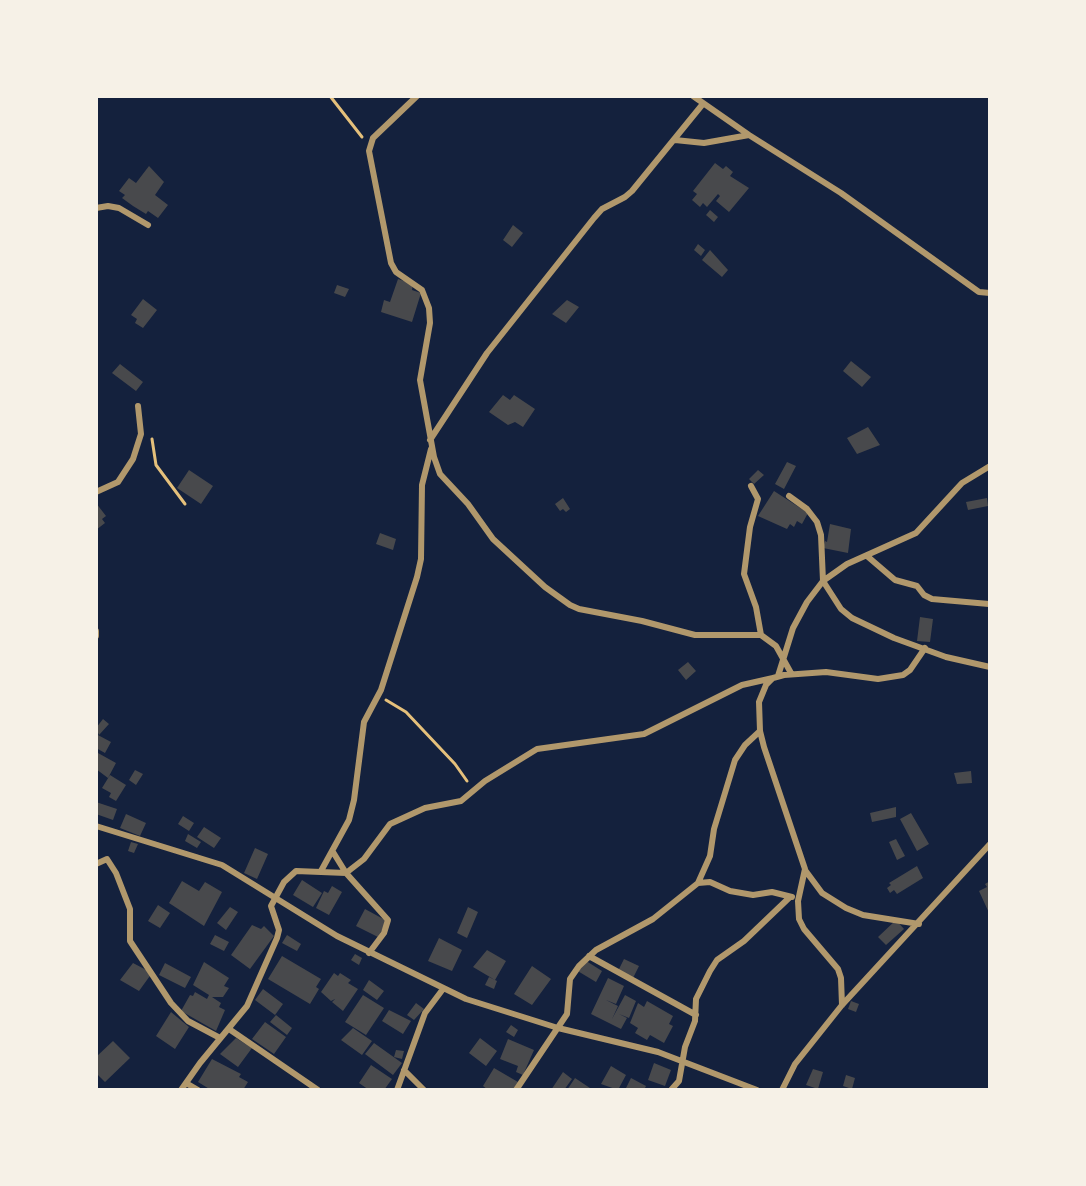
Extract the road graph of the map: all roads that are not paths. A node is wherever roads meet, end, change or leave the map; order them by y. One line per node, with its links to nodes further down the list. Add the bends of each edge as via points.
1 (417, 96): 10 (street, via 369,145 391,264 422,290 429,308 420,380)
2 (693, 96): 3 (street)
3 (702, 105): 4 (street); 5 (street)
4 (749, 135): 5 (street, via 704,143); 8 (street, via 840,193 979,292)
5 (675, 140): 10 (street, via 625,198 602,209 594,218 487,353)
6 (96, 208): 7 (street, via 119,208)
7 (148, 225)
8 (990, 293)
9 (138, 406): 14 (street, via 139,443 129,467 118,483)
10 (430, 440): 11 (street)
11 (432, 448): 21 (street, via 440,474 493,539 570,605 695,635); 30 (street, via 422,485 421,559 417,577 379,697 364,722 354,800)
12 (990, 466): 16 (street, via 962,483 916,533)
13 (751, 486): 21 (street, via 758,499 744,574)
14 (96, 492)
15 (789, 496): 17 (street, via 817,522)
16 (867, 556): 17 (street, via 847,564); 18 (street, via 895,580 918,586 932,599)
17 (824, 581): 22 (street, via 832,598 852,618); 23 (street, via 800,614)
18 (989, 604)
19 (96, 630): 20 (street)
20 (96, 636)
21 (761, 636): 23 (street, via 770,640)
22 (925, 648): 24 (street, via 946,657); 25 (street, via 907,674 892,678)
23 (784, 657): 25 (street); 26 (street)
24 (990, 666)
25 (791, 673): 26 (street)
26 (775, 677): 27 (street, via 766,685 759,702); 34 (street, via 742,685 644,734 544,747 485,781 455,804 425,808 390,824 364,859)
27 (760, 731): 32 (street); 35 (street, via 735,760 710,856)
28 (96, 826): 38 (street, via 222,865)
29 (990, 844): 39 (street)
30 (333, 852): 33 (street); 34 (street)
31 (96, 864): 47 (street, via 107,859 116,873 130,909 130,941 171,1004 188,1021)
32 (805, 869): 36 (street); 39 (street, via 822,893 846,908 863,915)
33 (321, 871): 34 (street); 38 (street, via 296,870)
34 (346, 873): 40 (street, via 389,923)
35 (698, 883): 37 (street, via 710,882 753,896 772,892); 41 (street, via 653,919 612,939)
36 (799, 896): 37 (street); 43 (street, via 798,919 838,969)
37 (789, 897): 44 (street, via 744,941 717,960 696,999)
38 (276, 898): 40 (street); 46 (street, via 271,906 279,930 274,948 247,1006)
39 (919, 924): 43 (street)
40 (369, 953): 42 (street)
41 (589, 956): 44 (street); 45 (street, via 570,979 567,1014)
42 (443, 990): 45 (street); 49 (street, via 425,1013)
43 (842, 1005): 59 (street, via 795,1064)
44 (696, 1015): 48 (street)
45 (558, 1028): 48 (street, via 658,1052); 56 (street)
46 (229, 1029): 47 (street); 53 (street)
47 (220, 1038): 50 (street)
48 (682, 1062): 57 (street, via 679,1081); 58 (street)
49 (404, 1070): 54 (street); 55 (street)
50 (186, 1083): 51 (street); 52 (street)
51 (181, 1090)
52 (198, 1090)
53 (318, 1090)
54 (397, 1090)
55 (424, 1090)
56 (516, 1090)
57 (671, 1090)
58 (757, 1090)
59 (782, 1090)

